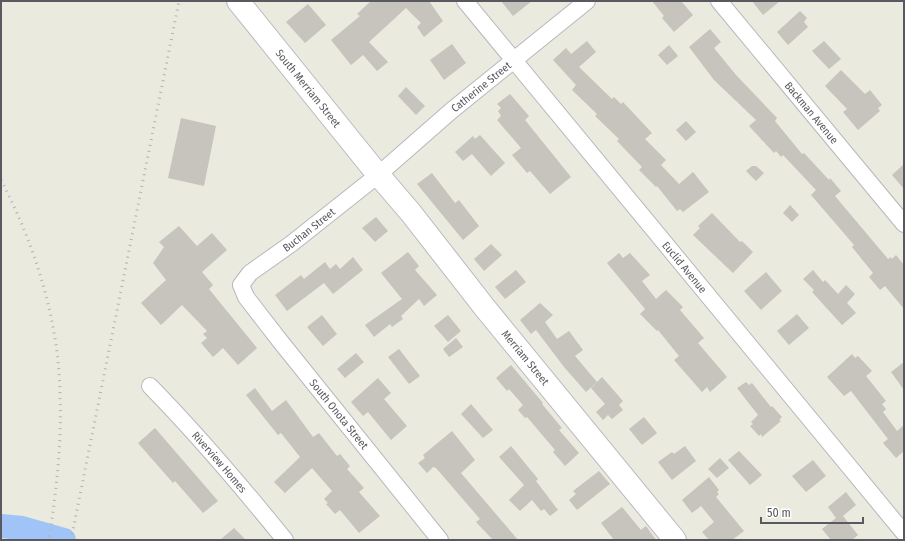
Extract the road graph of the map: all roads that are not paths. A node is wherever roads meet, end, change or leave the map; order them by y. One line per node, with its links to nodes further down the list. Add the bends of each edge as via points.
1 (238, 1): 6 (street, South Merriam Street)
2 (465, 1): 5 (street, Euclid Avenue)
3 (587, 1): 5 (street, Catherine Street)
4 (719, 1): 7 (street, Backman Avenue)
5 (513, 60): 6 (street, Catherine Street); 10 (street, Euclid Avenue)
6 (378, 175): 8 (street, Buchan Street, via 250,273); 13 (street, Merriam Street)
7 (904, 224)
8 (241, 285): 12 (street, South Onota Street, via 246,297)
9 (150, 386): 11 (street, Riverview Homes, via 236,478)
10 (904, 533)
11 (285, 540)
12 (440, 540)
13 (674, 540)

